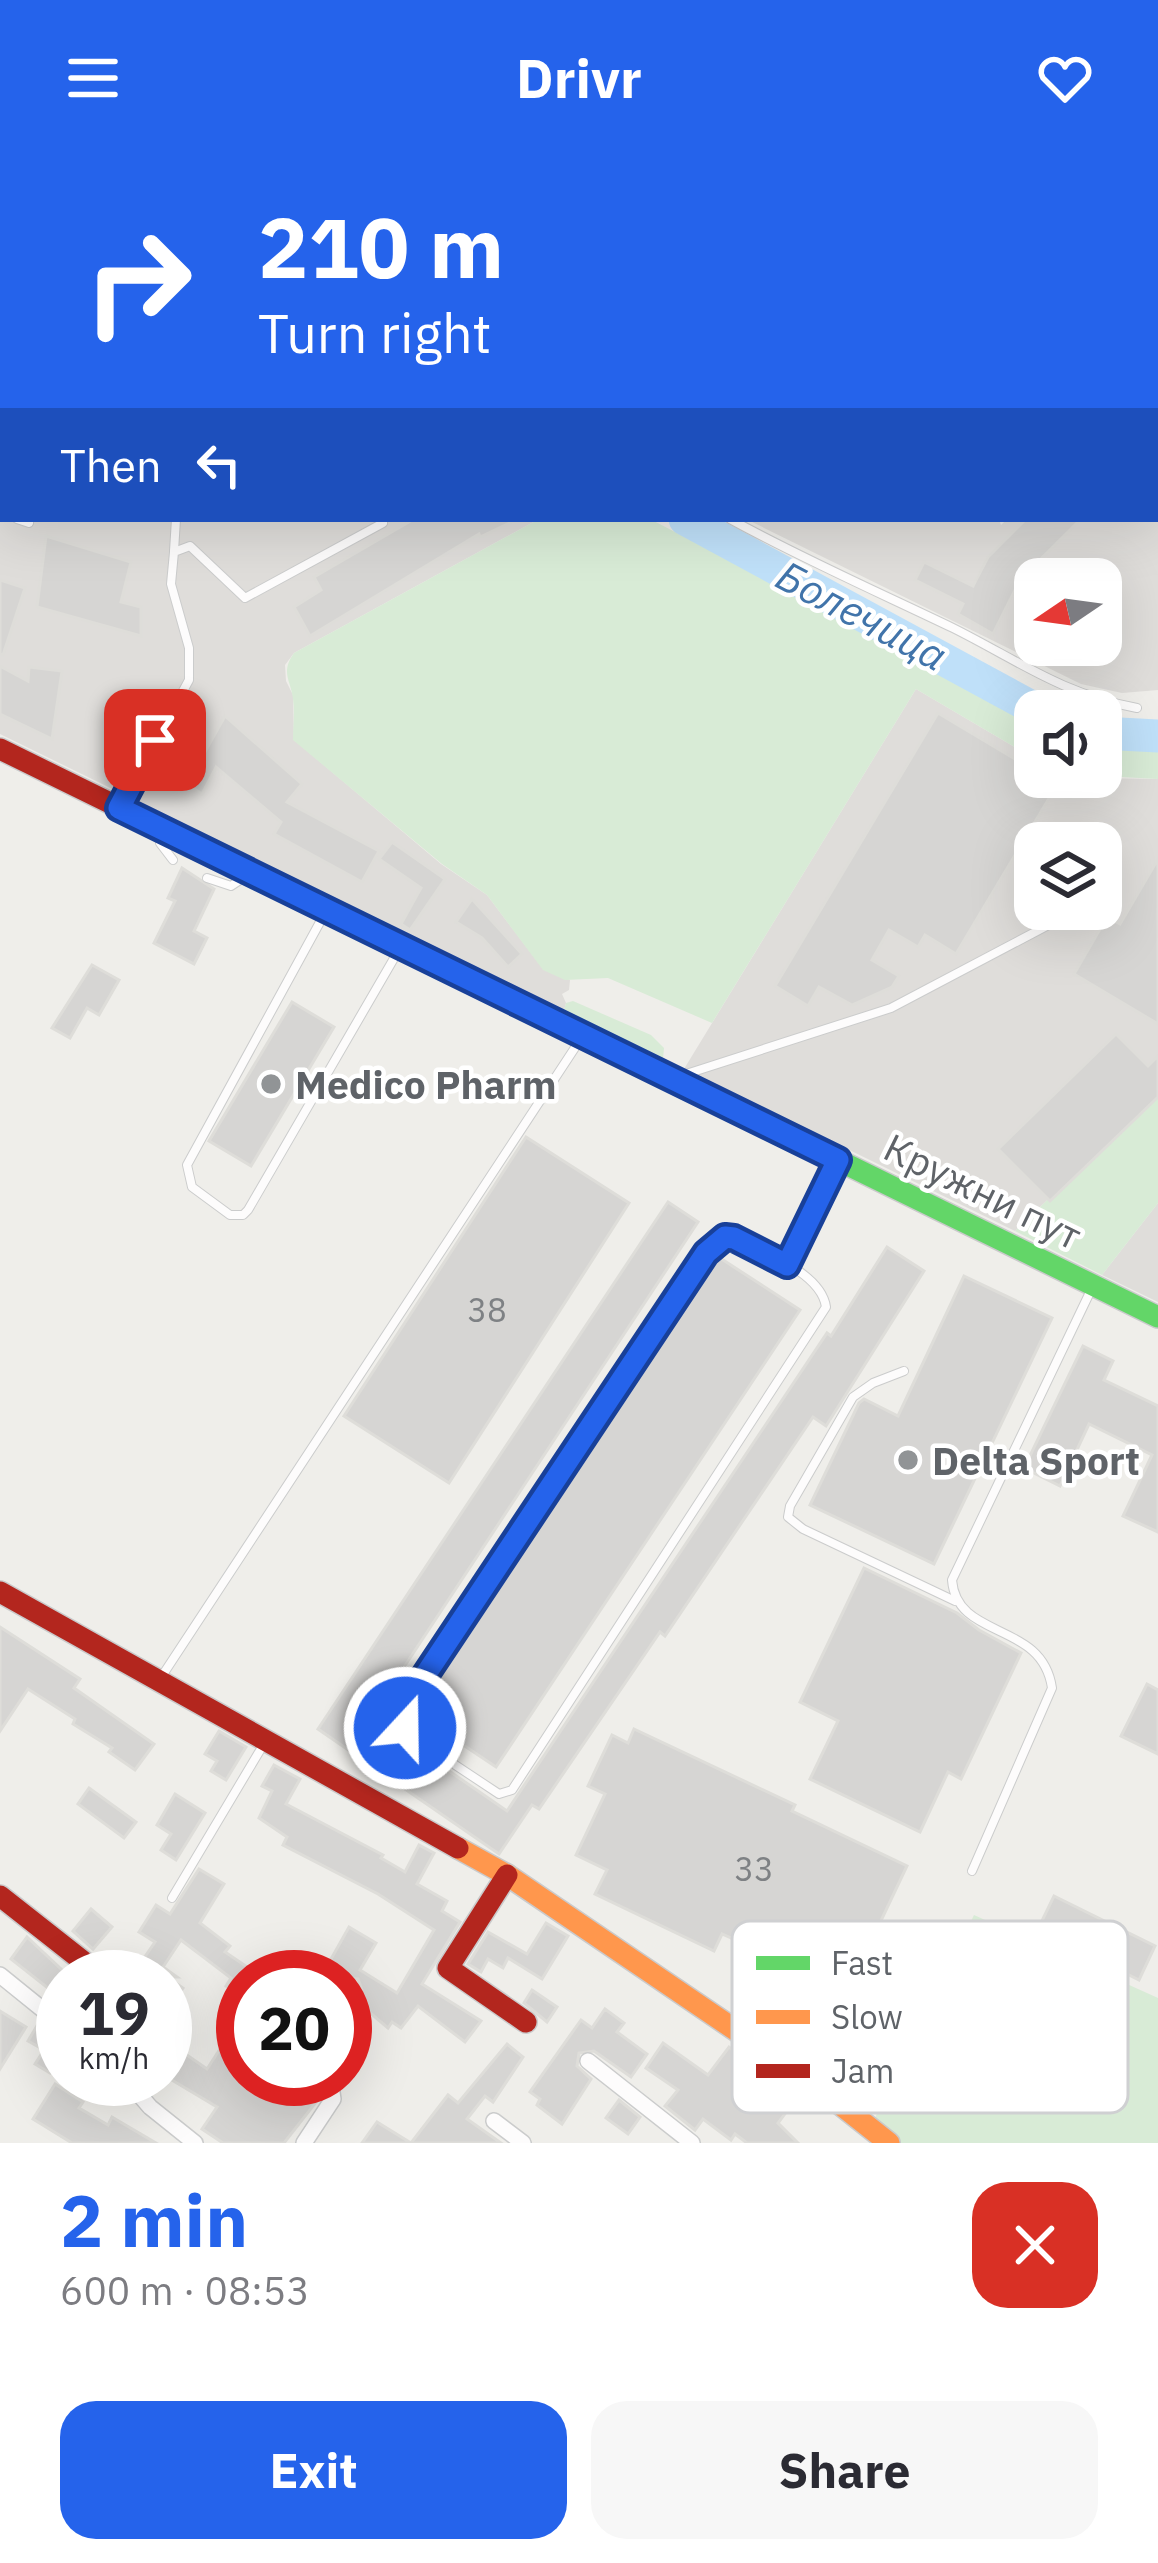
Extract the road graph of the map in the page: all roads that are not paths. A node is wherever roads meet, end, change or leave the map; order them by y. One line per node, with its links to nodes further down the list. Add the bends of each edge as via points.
1 (26, 522): 4 (lane)
2 (176, 522): 6 (lane)
3 (735, 522): 7 (lane, via 1057,686)
4 (29, 523)
5 (383, 523): 6 (lane, via 244,598 190,546)
6 (173, 552): 9 (lane, via 189,680)
7 (1137, 708)
8 (0, 749): 9 (street, Кружни пут)
9 (119, 808): 10 (street, Кружни пут)
10 (160, 828): 11 (lane); 12 (street, Кружни пут)
11 (173, 860)
12 (250, 874): 13 (lane, via 231,886); 14 (street, Кружни пут)
13 (207, 878)
14 (325, 911): 16 (street, Кружни пут); 16 (lane, via 187,1165 192,1187 230,1215 248,1210)
15 (1039, 930): 18 (lane, via 891,1008)
16 (400, 946): 17 (street, Кружни пут)
17 (583, 1034): 18 (street, Кружни пут); 26 (lane)
18 (673, 1078): 19 (street, Кружни пут)
19 (838, 1160): 20 (lane); 21 (street, Кружни пут)
20 (787, 1265): 20 (lane, via 821,1292 826,1307 512,1790 491,1791 410,1736 404,1707 706,1253 734,1238)
21 (1094, 1286): 22 (street, Кружни пут); 25 (lane, via 958,1562)
22 (1158, 1317)
23 (904, 1371): 25 (lane, via 853,1397 788,1517)
24 (0, 1592): 26 (street)
25 (956, 1602): 28 (lane, via 1033,1648 1052,1688)
26 (159, 1681): 27 (street)
27 (266, 1740): 29 (street); 31 (lane)
28 (971, 1871)
29 (507, 1875): 35 (street, via 448,1968); 36 (street)
30 (0, 1897): 32 (street)
31 (172, 1898)
32 (68, 1950)
33 (0, 1975): 34 (street)
34 (36, 2004)
35 (526, 2022)
36 (732, 2028)
37 (588, 2061): 45 (street)
38 (149, 2106): 42 (street)
39 (328, 2106): 43 (street)
40 (851, 2113): 46 (street)
41 (494, 2121): 44 (street)
42 (195, 2143)
43 (304, 2143)
44 (523, 2143)
45 (692, 2143)
46 (889, 2143)

